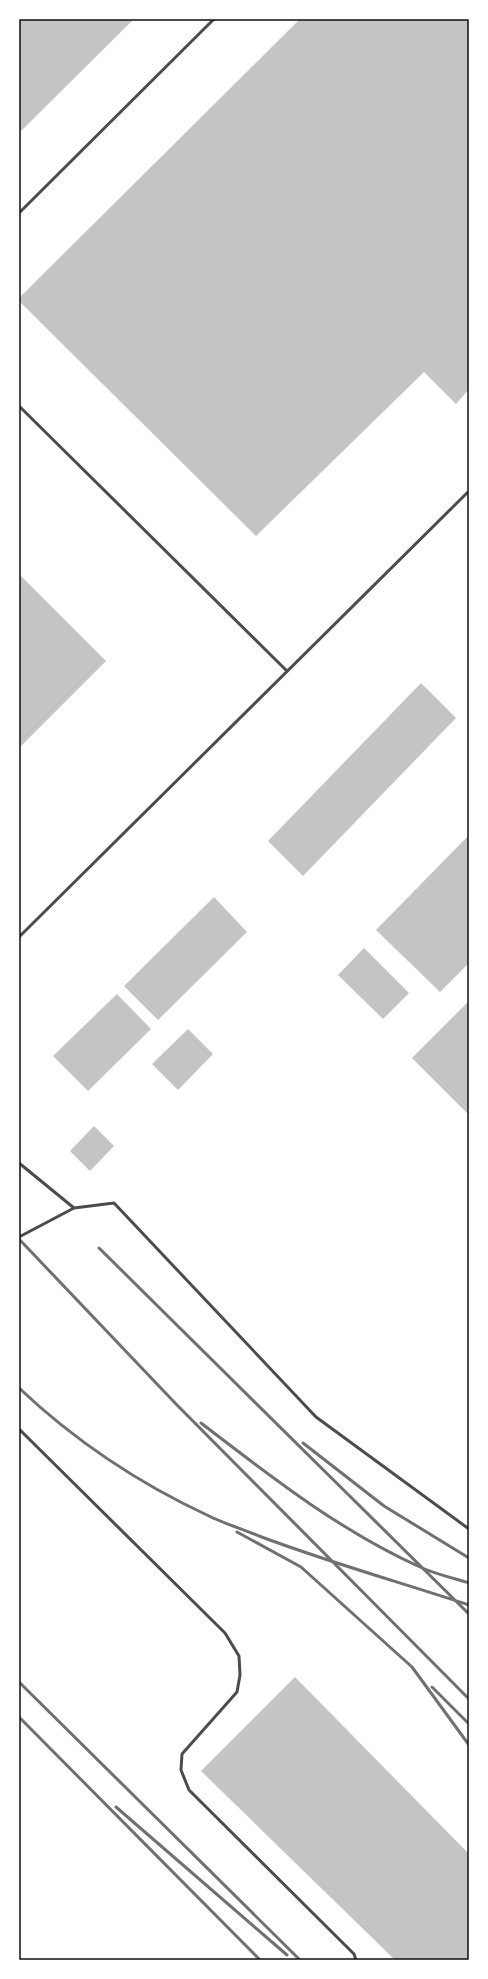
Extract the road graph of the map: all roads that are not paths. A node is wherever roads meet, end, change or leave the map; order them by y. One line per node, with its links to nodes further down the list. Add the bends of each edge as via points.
1 (214, 19): 2 (lane)
2 (19, 213)
3 (19, 406): 5 (lane)
4 (469, 491): 5 (lane)
5 (287, 671): 6 (lane)
6 (19, 937)
7 (19, 1163): 8 (lane)
8 (74, 1208): 9 (lane); 11 (lane, via 114,1203 316,1417)
9 (19, 1237)
10 (19, 1429): 12 (lane, via 225,1633 239,1656 240,1675 237,1692 182,1754 181,1770 188,1790 354,1954)
11 (469, 1530)
12 (356, 1960)

